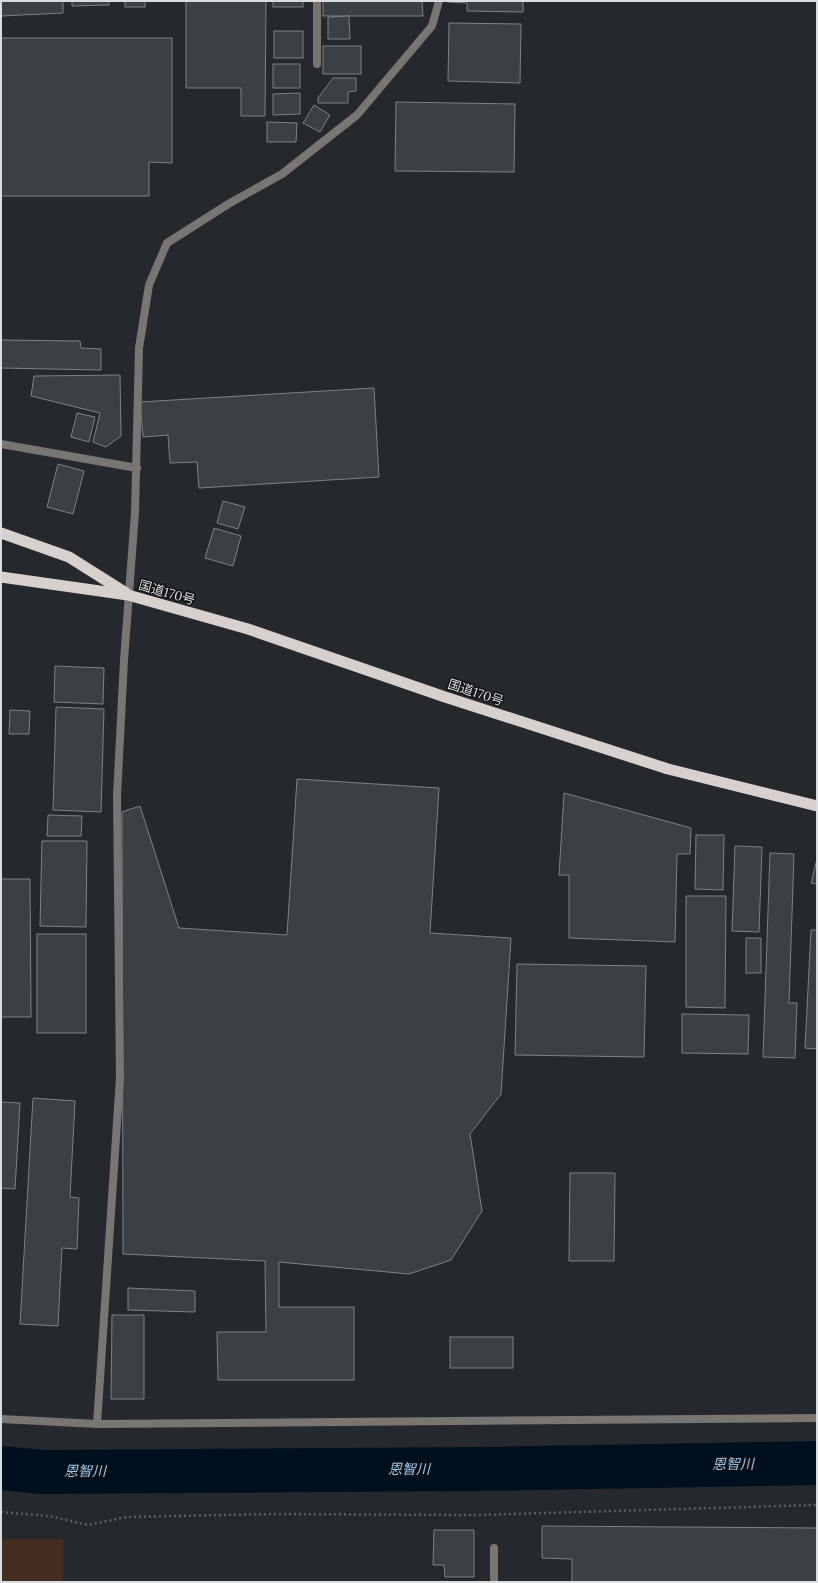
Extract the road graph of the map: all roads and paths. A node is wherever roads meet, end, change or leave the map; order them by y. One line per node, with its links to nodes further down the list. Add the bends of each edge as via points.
1 (317, 1): 3 (street)
2 (439, 1): 5 (street, via 432,26 357,115 282,174 230,203 168,243 149,285 139,348)
3 (317, 64)
4 (1, 444): 5 (street)
5 (137, 468): 8 (street)
6 (1, 533): 8 (highway, 国道170号, via 69,557)
7 (1, 577): 8 (highway, 国道170号)
8 (128, 595): 9 (highway, 国道170号, via 248,629 445,697 668,769); 12 (street, via 117,796 120,1077)
9 (817, 806)
10 (817, 1418): 12 (street)
11 (1, 1419): 12 (street)
12 (97, 1424)
13 (817, 1505): 14 (path, via 476,1515 273,1514 126,1517 88,1525 49,1516)
14 (1, 1512)
15 (494, 1548): 16 (street)
16 (494, 1582)

